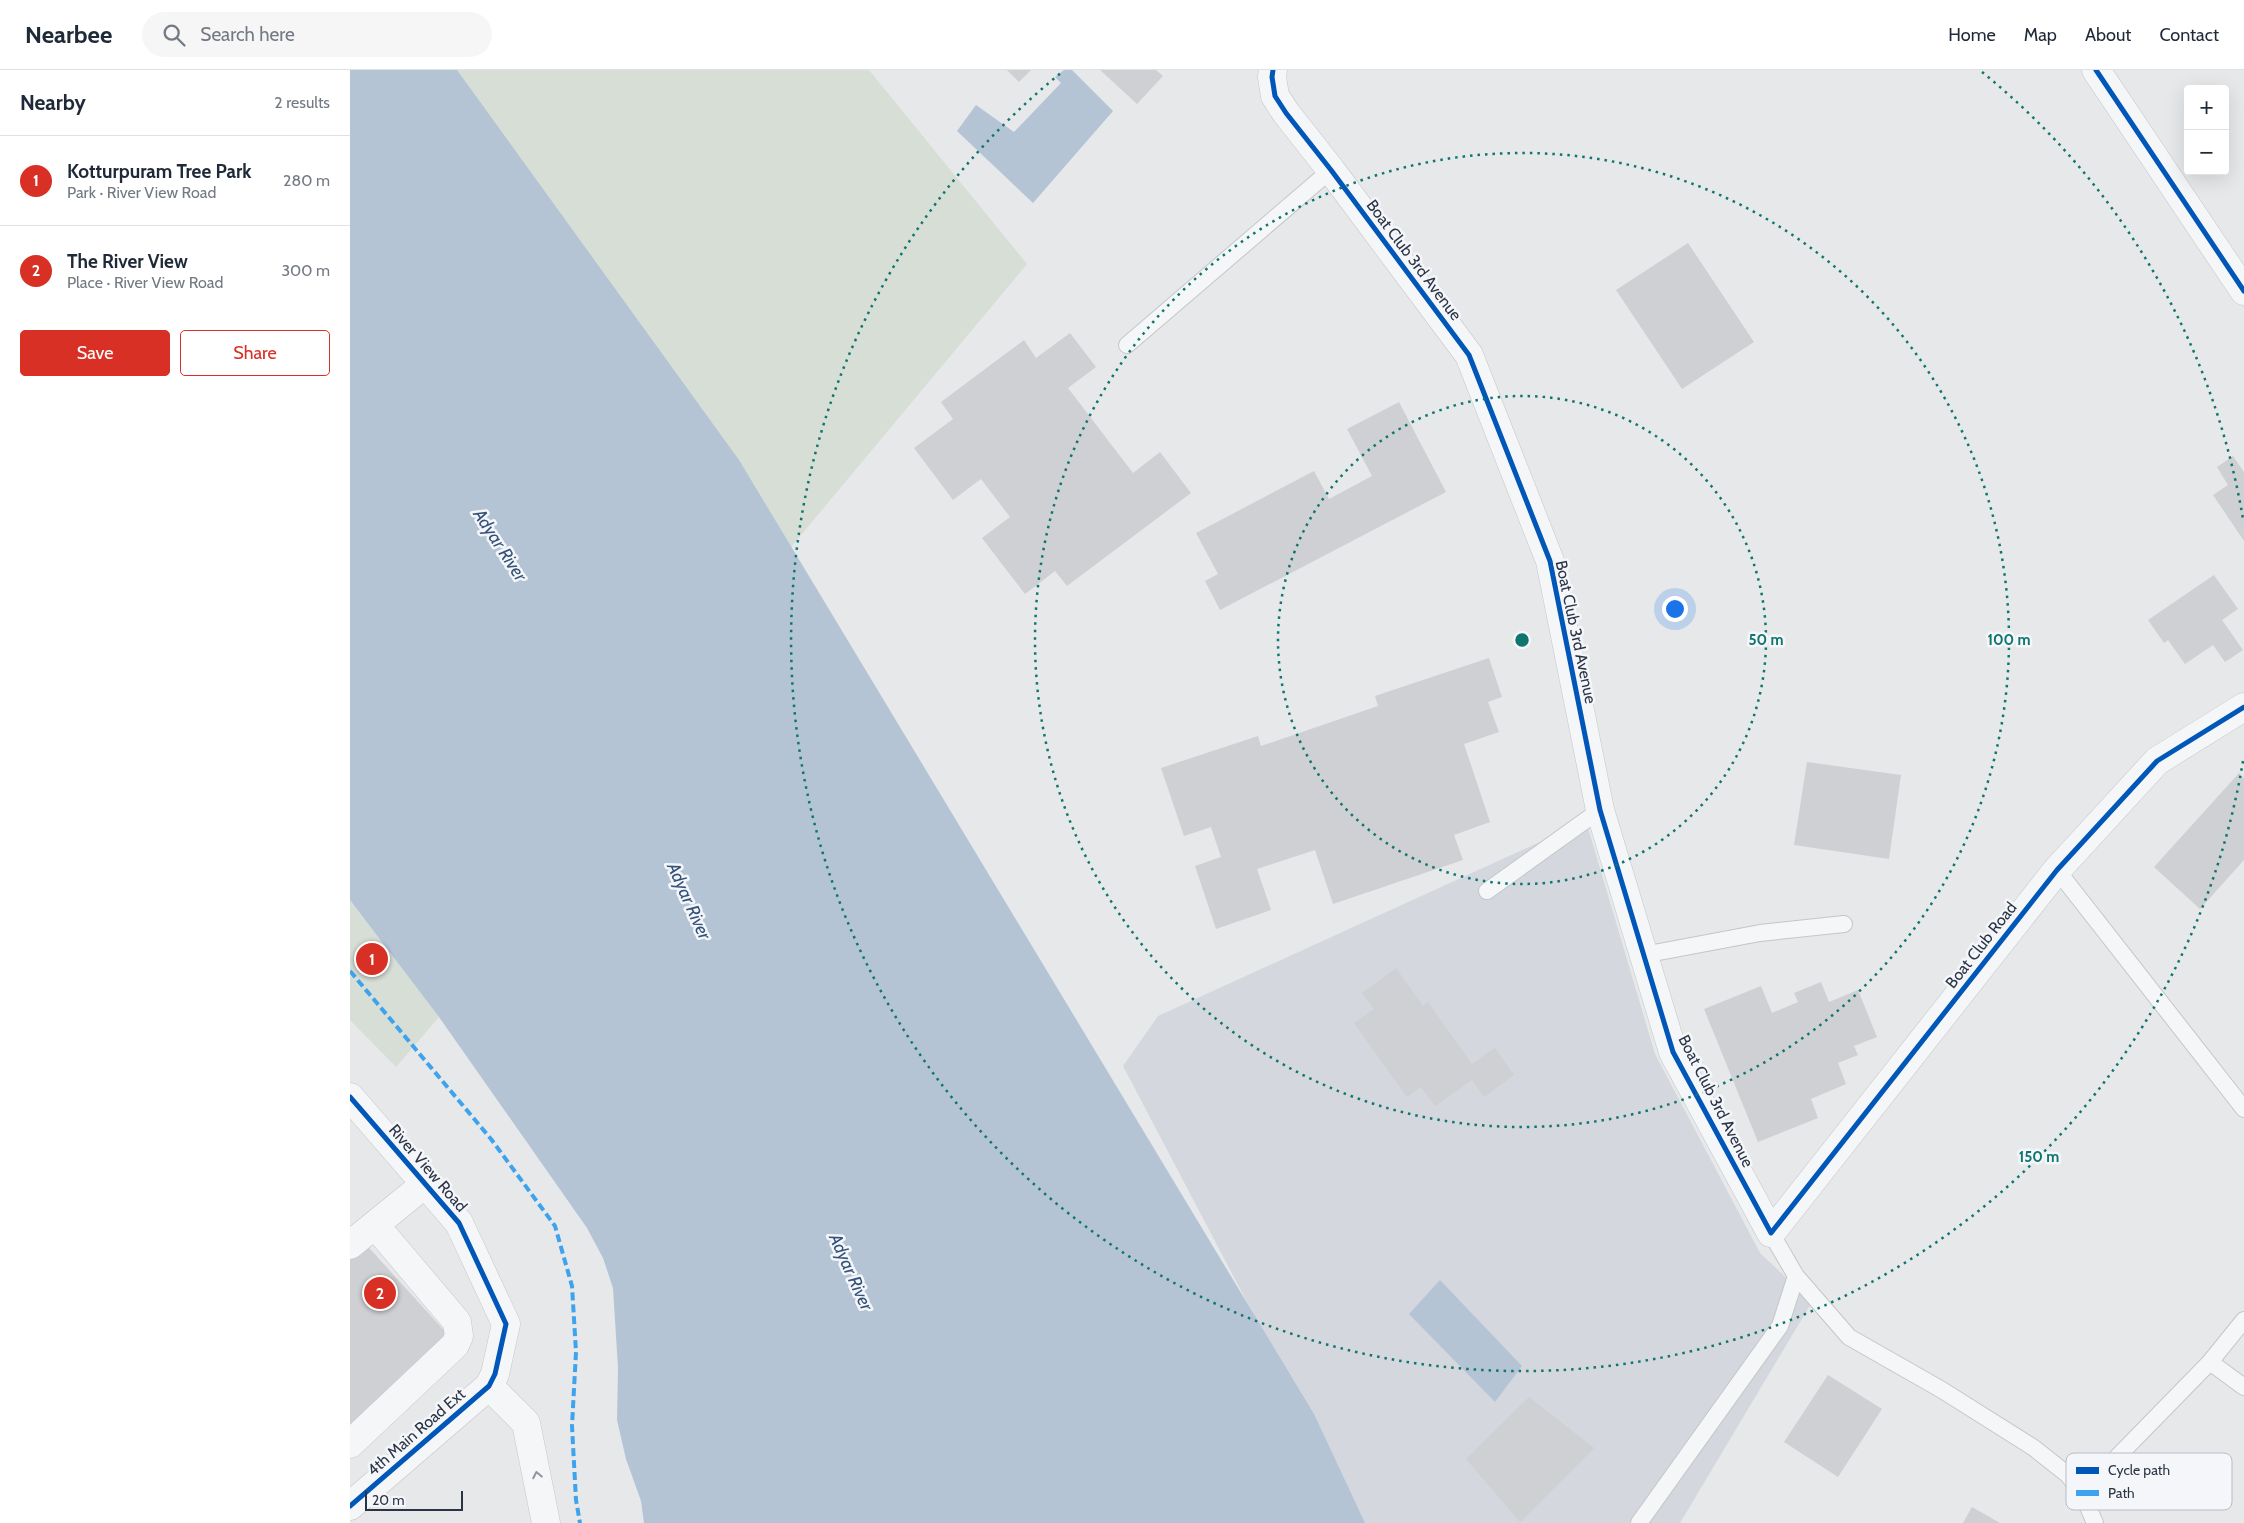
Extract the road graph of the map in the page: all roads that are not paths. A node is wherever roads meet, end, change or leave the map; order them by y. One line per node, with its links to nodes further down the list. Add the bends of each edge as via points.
1 (2096, 70): 4 (street)
2 (1273, 73): 3 (street, Boat Club 3rd Avenue, via 1275,96)
3 (1332, 170): 5 (lane); 7 (street, Boat Club 3rd Avenue, via 1469,355 1550,561)
4 (2244, 292)
5 (1126, 345)
6 (2244, 707): 8 (street, Boat Club Road, via 2157,761)
7 (1600, 810): 9 (lane); 11 (street, Boat Club 3rd Avenue)
8 (2057, 870): 13 (lane); 16 (street, Boat Club Road)
9 (1487, 891)
10 (1844, 924): 11 (lane, via 1760,934)
11 (1643, 955): 16 (street, Boat Club 3rd Avenue, via 1673,1052)
12 (350, 1097): 14 (street, River View Road)
13 (2244, 1109)
14 (425, 1184): 15 (street); 21 (street, River View Road, via 459,1223 506,1324)
15 (374, 1225): 17 (street); 23 (street, via 457,1322 459,1336 455,1345)
16 (1772, 1233): 18 (lane)
17 (350, 1245)
18 (1796, 1276): 25 (lane, via 1849,1337 1942,1390 2034,1448); 29 (lane, via 1780,1326)
19 (2244, 1320): 20 (lane)
20 (2210, 1362): 22 (lane); 24 (lane)
21 (492, 1380): 26 (street, 4th Main Road Ext); 28 (street, one-way to 21, via 526,1423)
22 (2244, 1387)
23 (350, 1444)
24 (2122, 1453)
25 (2066, 1473)
26 (350, 1506)
27 (2089, 1510): 30 (lane)
28 (546, 1523)
29 (1639, 1523)
30 (2095, 1523)

